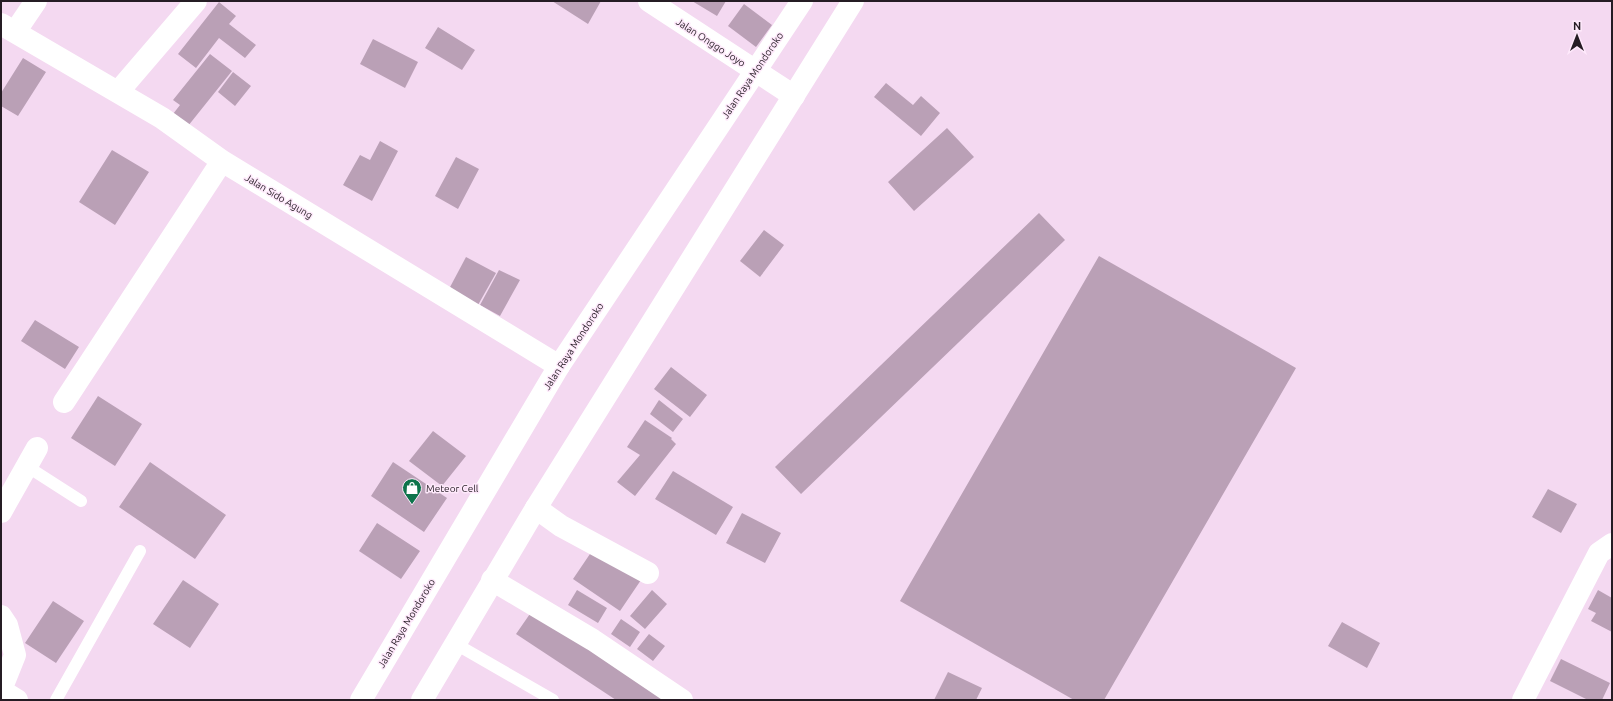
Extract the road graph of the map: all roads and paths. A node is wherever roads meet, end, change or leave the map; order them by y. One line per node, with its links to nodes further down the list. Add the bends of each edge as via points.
1 (36, 1): 6 (main road)
2 (196, 1): 8 (main road)
3 (649, 1): 7 (main road, Jalan Onggo Joyo)
4 (802, 1): 7 (main road, Jalan Raya Mondoroko)
5 (853, 1): 9 (main road)
6 (8, 28): 8 (main road, Jalan Sido Agung)
7 (755, 72): 9 (main road, Jalan Onggo Joyo); 11 (main road, Jalan Raya Mondoroko)
8 (118, 92): 10 (main road, Jalan Sido Agung, via 162,118)
9 (794, 96): 15 (main road)
10 (222, 161): 11 (main road, Jalan Sido Agung); 12 (main road)
11 (559, 366): 26 (main road, Jalan Raya Mondoroko)
12 (64, 402)
13 (33, 457): 14 (lane); 16 (main road)
14 (81, 501)
15 (536, 508): 19 (main road, via 561,526); 20 (main road)
16 (1, 512)
17 (1612, 544): 30 (main road, via 1599,553)
18 (140, 551): 25 (lane)
19 (648, 573)
20 (492, 580): 22 (main road); 29 (main road, via 593,640)
21 (1, 616): 23 (main road, via 7,626 15,655)
22 (454, 643): 27 (main road); 28 (lane)
23 (1, 690): 24 (main road)
24 (17, 700)
25 (56, 700)
26 (361, 700)
27 (422, 700)
28 (553, 700)
29 (682, 700)
30 (1523, 700)

